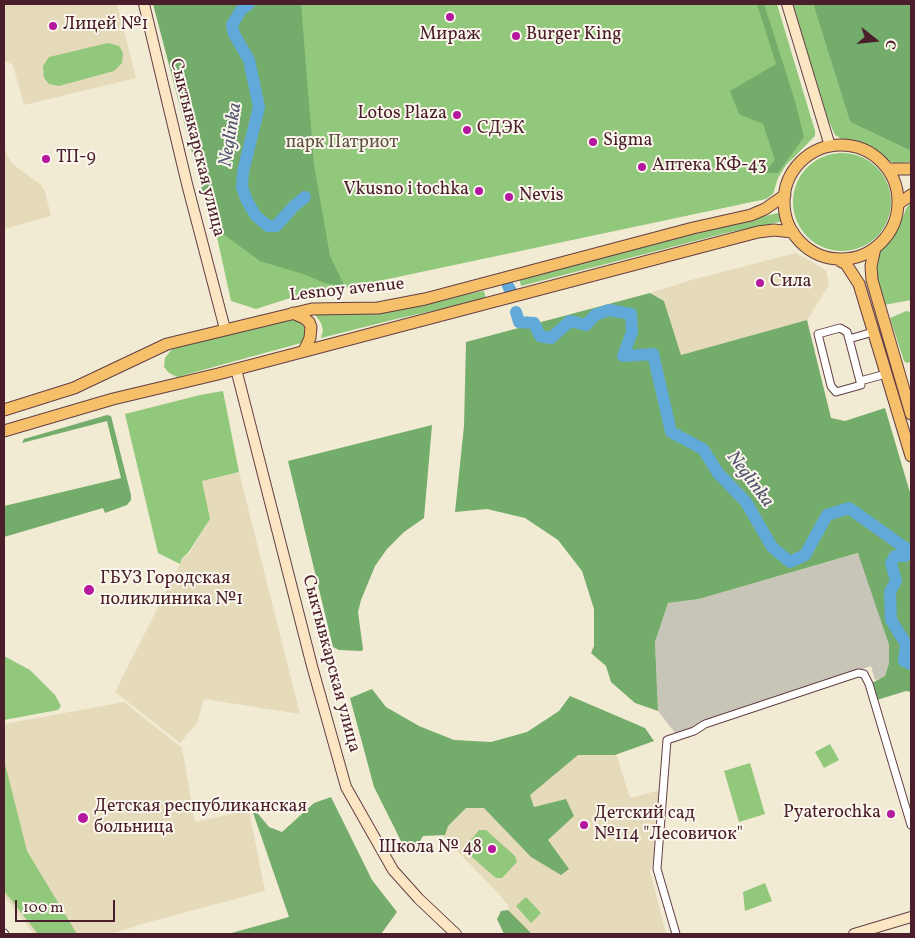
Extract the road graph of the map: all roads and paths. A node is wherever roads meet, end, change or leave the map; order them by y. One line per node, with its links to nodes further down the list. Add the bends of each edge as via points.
1 (144, 4): 13 (main road, Сыктывкарская улица)
2 (787, 4): 3 (main road)
3 (830, 146): 4 (main road, via 862,149); 6 (main road, via 817,150 795,168)
4 (888, 169): 5 (main road); 8 (main road, via 896,185)
5 (911, 169)
6 (785, 195): 9 (main road, via 785,209); 12 (main road, Lesnoy avenue, via 751,215 393,306 312,309)
7 (911, 195): 8 (main road)
8 (898, 204): 10 (main road, via 895,221)
9 (792, 232): 11 (main road, via 813,251); 16 (main road, via 758,232)
10 (875, 248): 11 (main road, via 863,255); 22 (main road, via 872,280)
11 (837, 259): 14 (main road, via 846,264 859,284)
12 (293, 313): 13 (main road, Lesnoy avenue); 16 (main road, via 304,318 311,327)
13 (225, 329): 20 (main road, Lesnoy avenue, via 167,344 74,388)
14 (873, 332): 15 (street); 18 (main road)
15 (849, 339): 19 (street); 19 (street, via 847,332 840,328 818,334 831,386 836,392 861,385)
16 (304, 351): 17 (main road)
17 (236, 369): 23 (main road, via 113,399); 28 (main road, Сыктывкарская улица, via 346,787 393,870)
18 (886, 374): 19 (street); 25 (main road)
19 (860, 380)
20 (33, 401): 21 (main road, Lesnoy avenue); 23 (main road)
21 (4, 410)
22 (911, 414)
23 (40, 421): 24 (main road)
24 (4, 431)
25 (911, 456)
26 (911, 825): 29 (street, via 864,674 829,682 705,724 668,740 658,869)
27 (911, 917): 30 (main road)
28 (456, 934)
29 (676, 934)
30 (854, 934)

